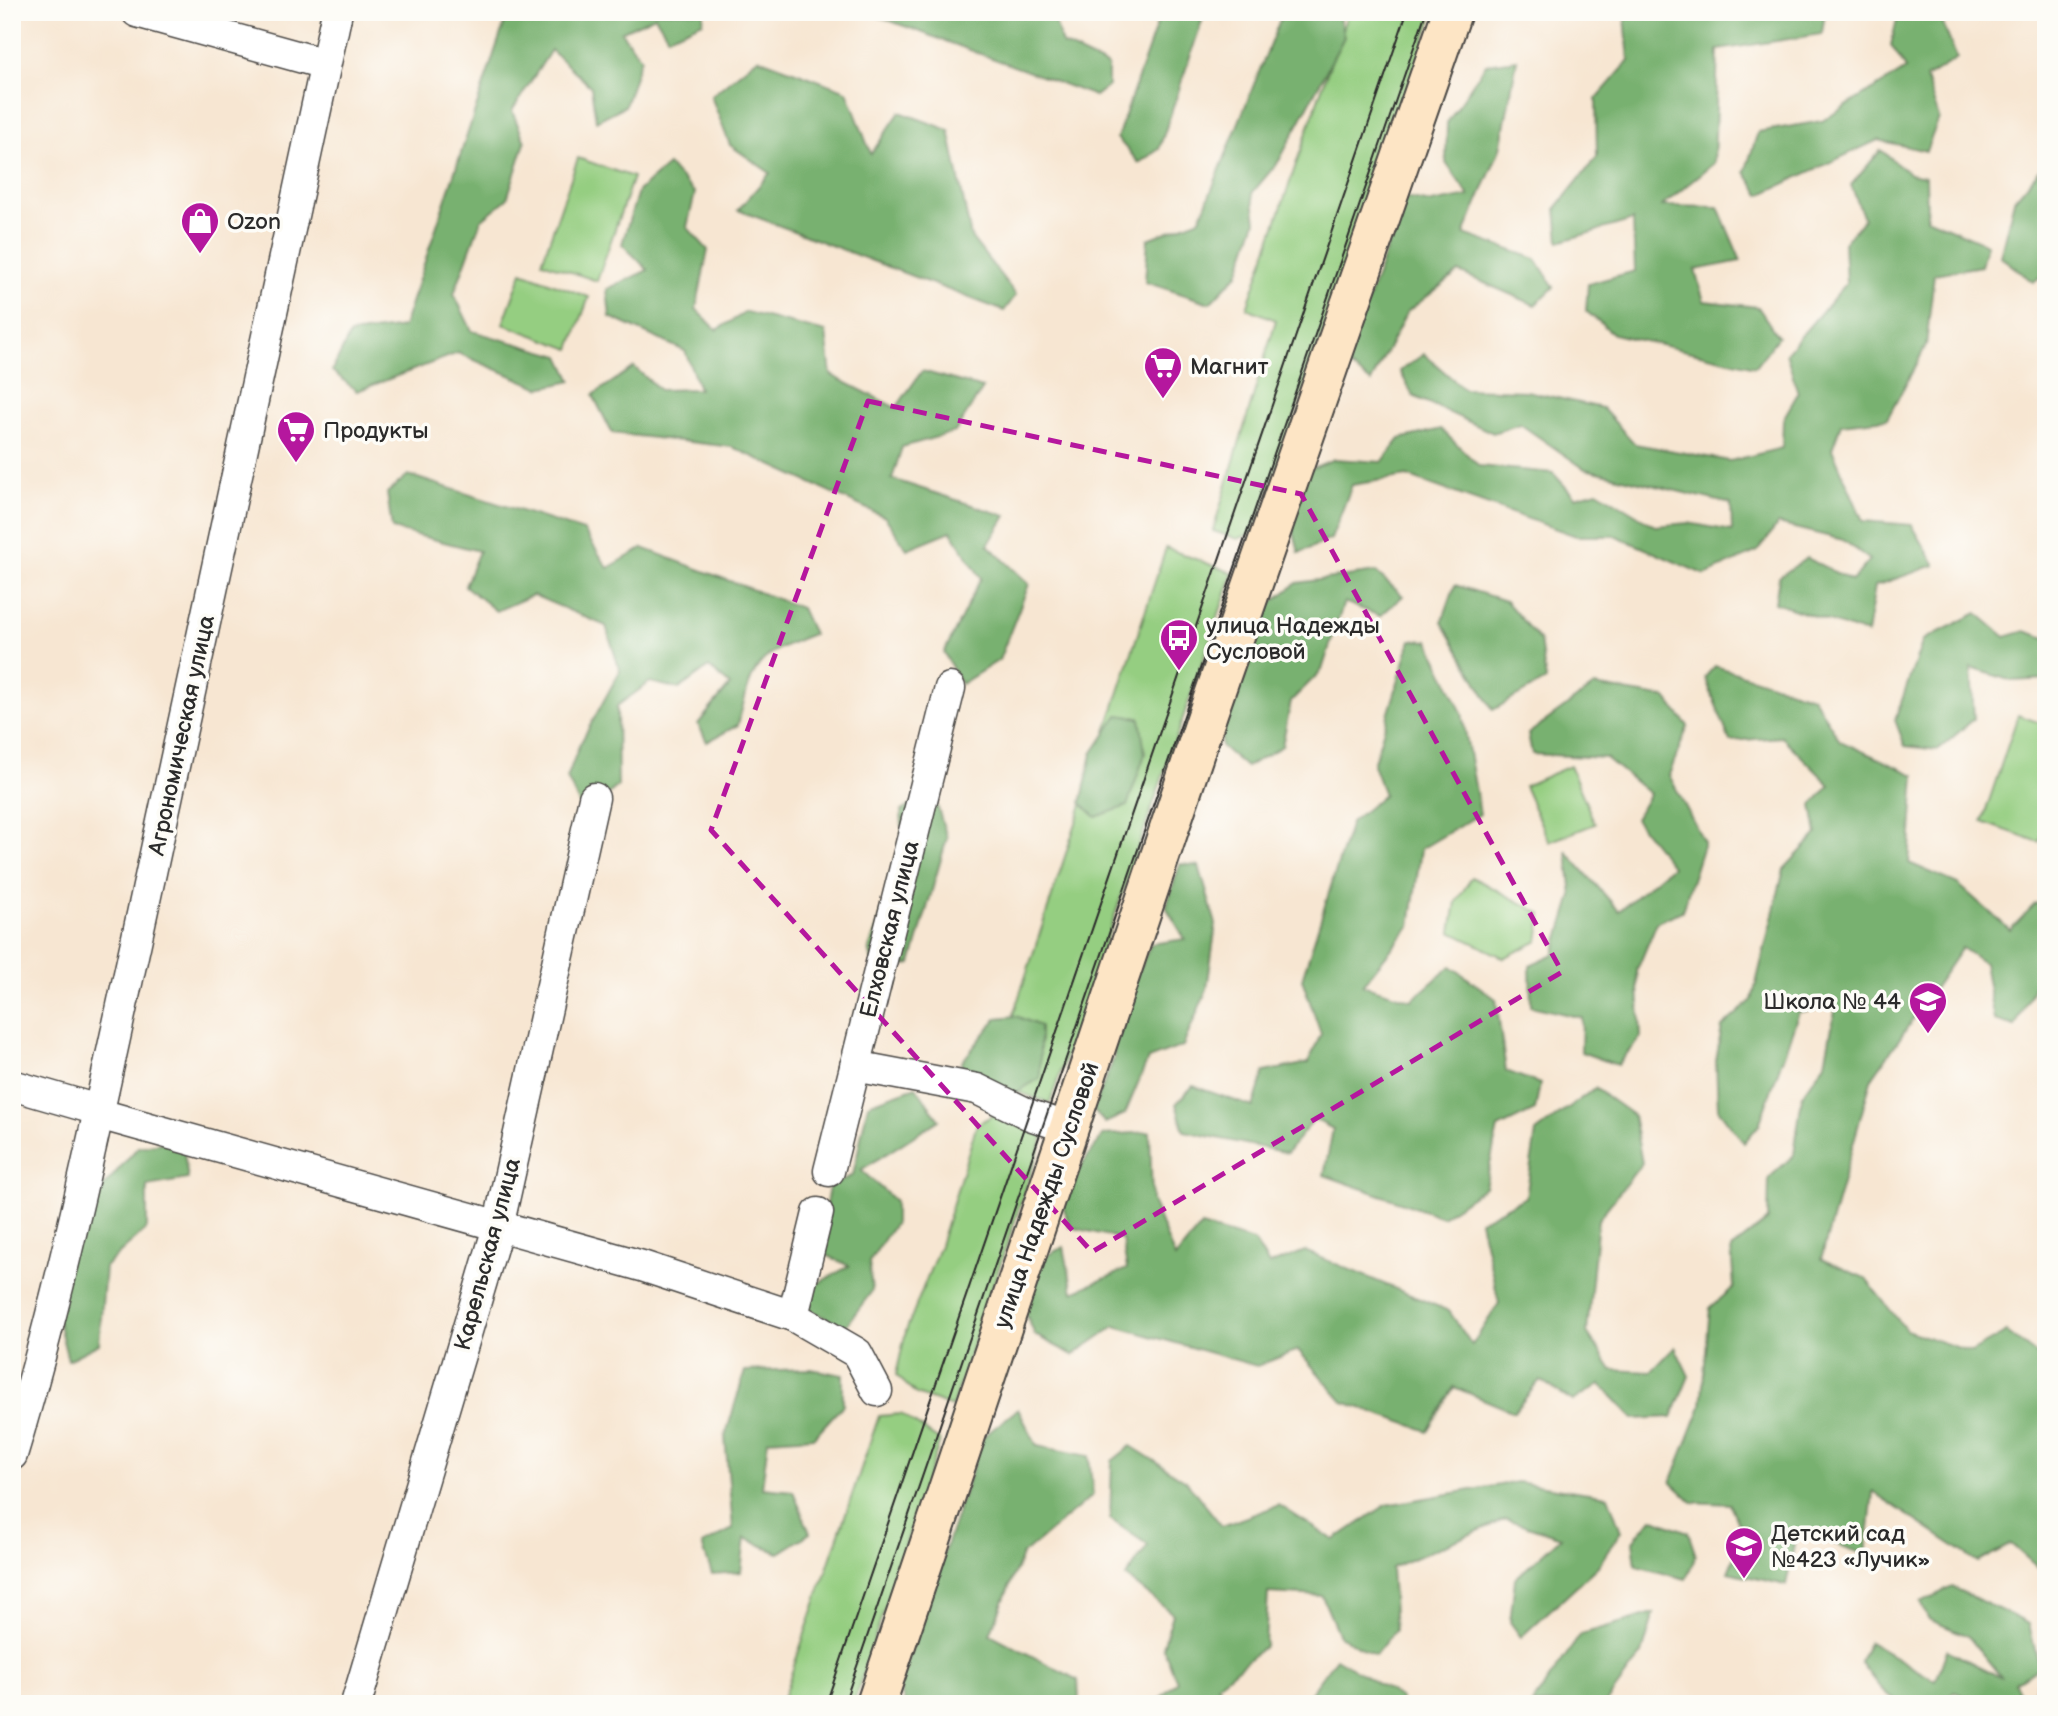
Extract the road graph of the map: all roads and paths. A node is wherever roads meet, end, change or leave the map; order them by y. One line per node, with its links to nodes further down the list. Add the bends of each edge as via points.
1 (137, 12): 4 (street)
2 (337, 12): 4 (street, Агрономическая улица)
3 (1452, 12): 10 (main road, улица Надежды Сусловой)
4 (325, 64): 9 (street, Агрономическая улица)
5 (950, 688): 7 (street, Елховская улица)
6 (594, 798): 13 (street, Карельская улица)
7 (855, 1066): 10 (street, via 977,1089); 11 (street, Елховская улица)
8 (12, 1085): 9 (street)
9 (99, 1110): 13 (street, via 110,1117); 16 (street, Агрономическая улица, via 38,1369)
10 (1069, 1128): 18 (main road, улица Надежды Сусловой)
11 (829, 1171)
12 (818, 1213): 14 (street)
13 (498, 1227): 14 (street, via 642,1266); 17 (street, Карельская улица)
14 (793, 1315): 15 (street, via 857,1353)
15 (877, 1391)
16 (12, 1455)
17 (356, 1704)
18 (876, 1704)

